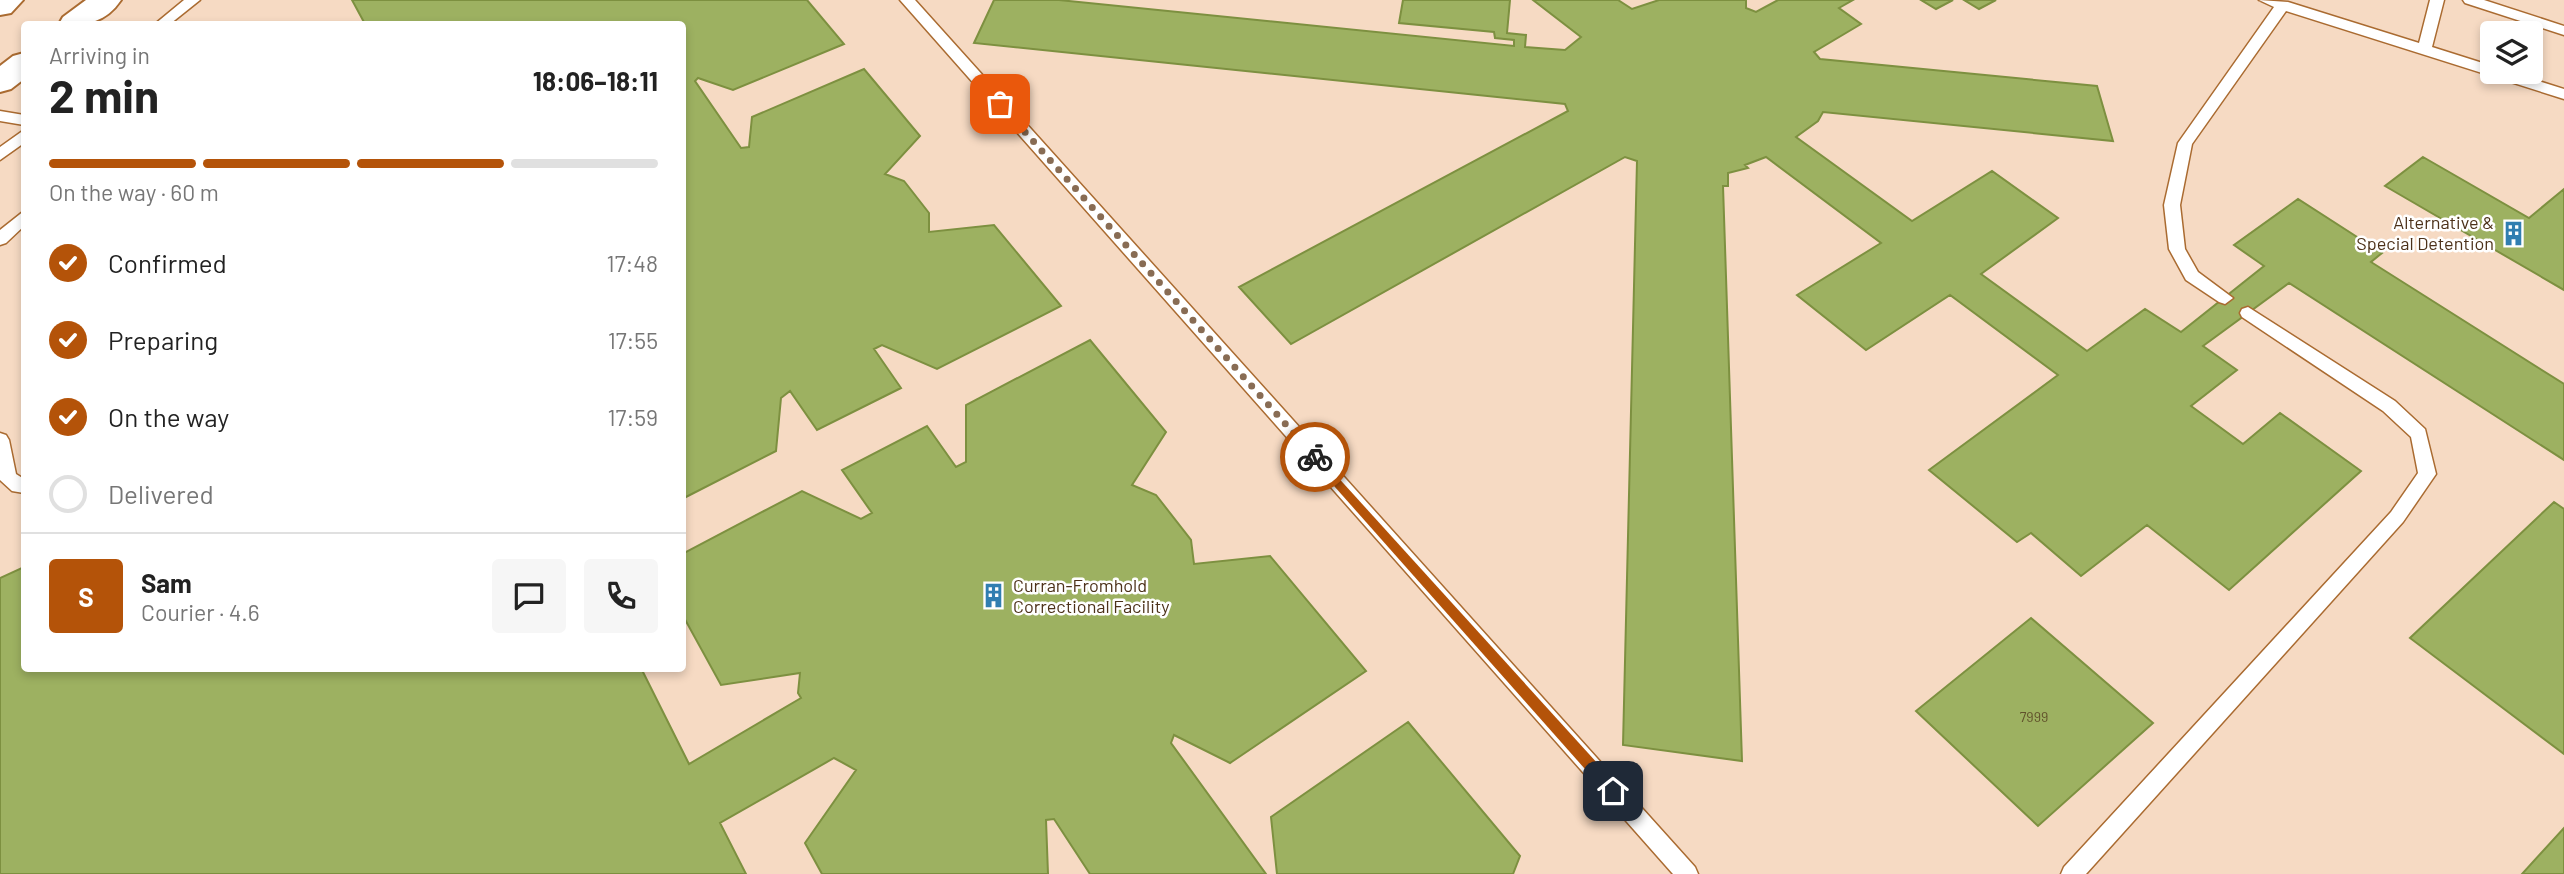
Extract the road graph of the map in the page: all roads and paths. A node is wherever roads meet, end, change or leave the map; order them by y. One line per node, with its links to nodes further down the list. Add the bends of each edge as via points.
1 (8, 0): 9 (highway)
2 (106, 0): 10 (highway)
3 (907, 0): 30 (lane)
4 (2266, 0): 8 (lane)
5 (2437, 0): 14 (lane)
6 (2470, 0): 13 (lane)
7 (189, 3): 11 (lane); 12 (lane)
8 (2283, 5): 14 (lane); 26 (lane, via 2185,143 2172,205 2177,249 2192,276)
9 (0, 6)
10 (78, 21)
11 (166, 21)
12 (189, 21)
13 (2564, 31)
14 (2425, 49): 16 (lane)
15 (21, 65): 17 (highway)
16 (2480, 67)
17 (0, 82)
18 (2534, 84): 19 (lane)
19 (2564, 94)
20 (0, 116): 21 (lane)
21 (21, 120)
22 (21, 138): 23 (lane)
23 (0, 155)
24 (21, 220): 25 (lane)
25 (0, 239)
26 (2225, 298)
27 (2248, 313): 31 (lane, via 2389,406 2419,434 2427,474 2397,517)
28 (0, 440): 29 (lane, via 8,478)
29 (21, 486)
30 (1687, 874)
31 (2072, 874)

